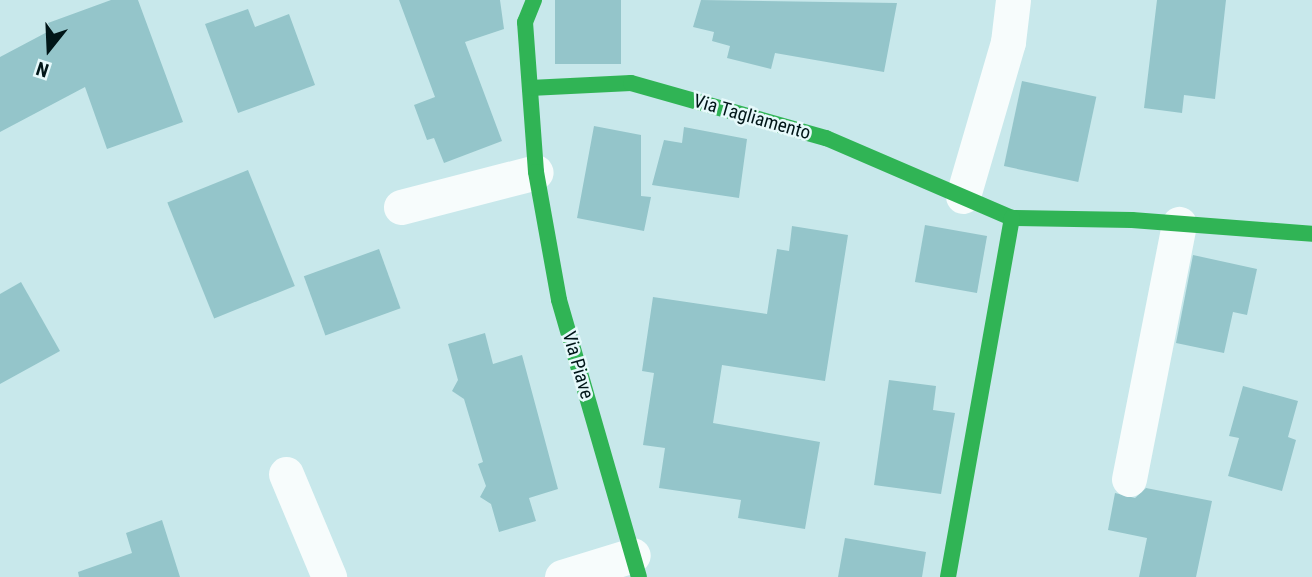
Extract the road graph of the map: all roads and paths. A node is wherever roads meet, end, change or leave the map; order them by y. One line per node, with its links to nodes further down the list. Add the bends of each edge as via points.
1 (534, 0): 3 (street, Via Piave, via 525,22)
2 (1013, 0): 5 (street, via 1008,42)
3 (530, 88): 4 (street, Via Piave); 5 (street, Via Tagliamento, via 631,83 826,138)
4 (536, 172): 6 (street); 12 (street, Via Piave, via 559,300)
5 (963, 196): 7 (street, Via Tagliamento)
6 (401, 206)
7 (1012, 218): 8 (street, Via Tagliamento); 15 (street)
8 (1179, 224): 9 (street, Via Tagliamento); 11 (street)
9 (1312, 234)
10 (286, 474): 13 (street)
11 (1129, 479)
12 (636, 566): 14 (street, Via Piave)
13 (329, 577)
14 (562, 577)
15 (948, 577)

